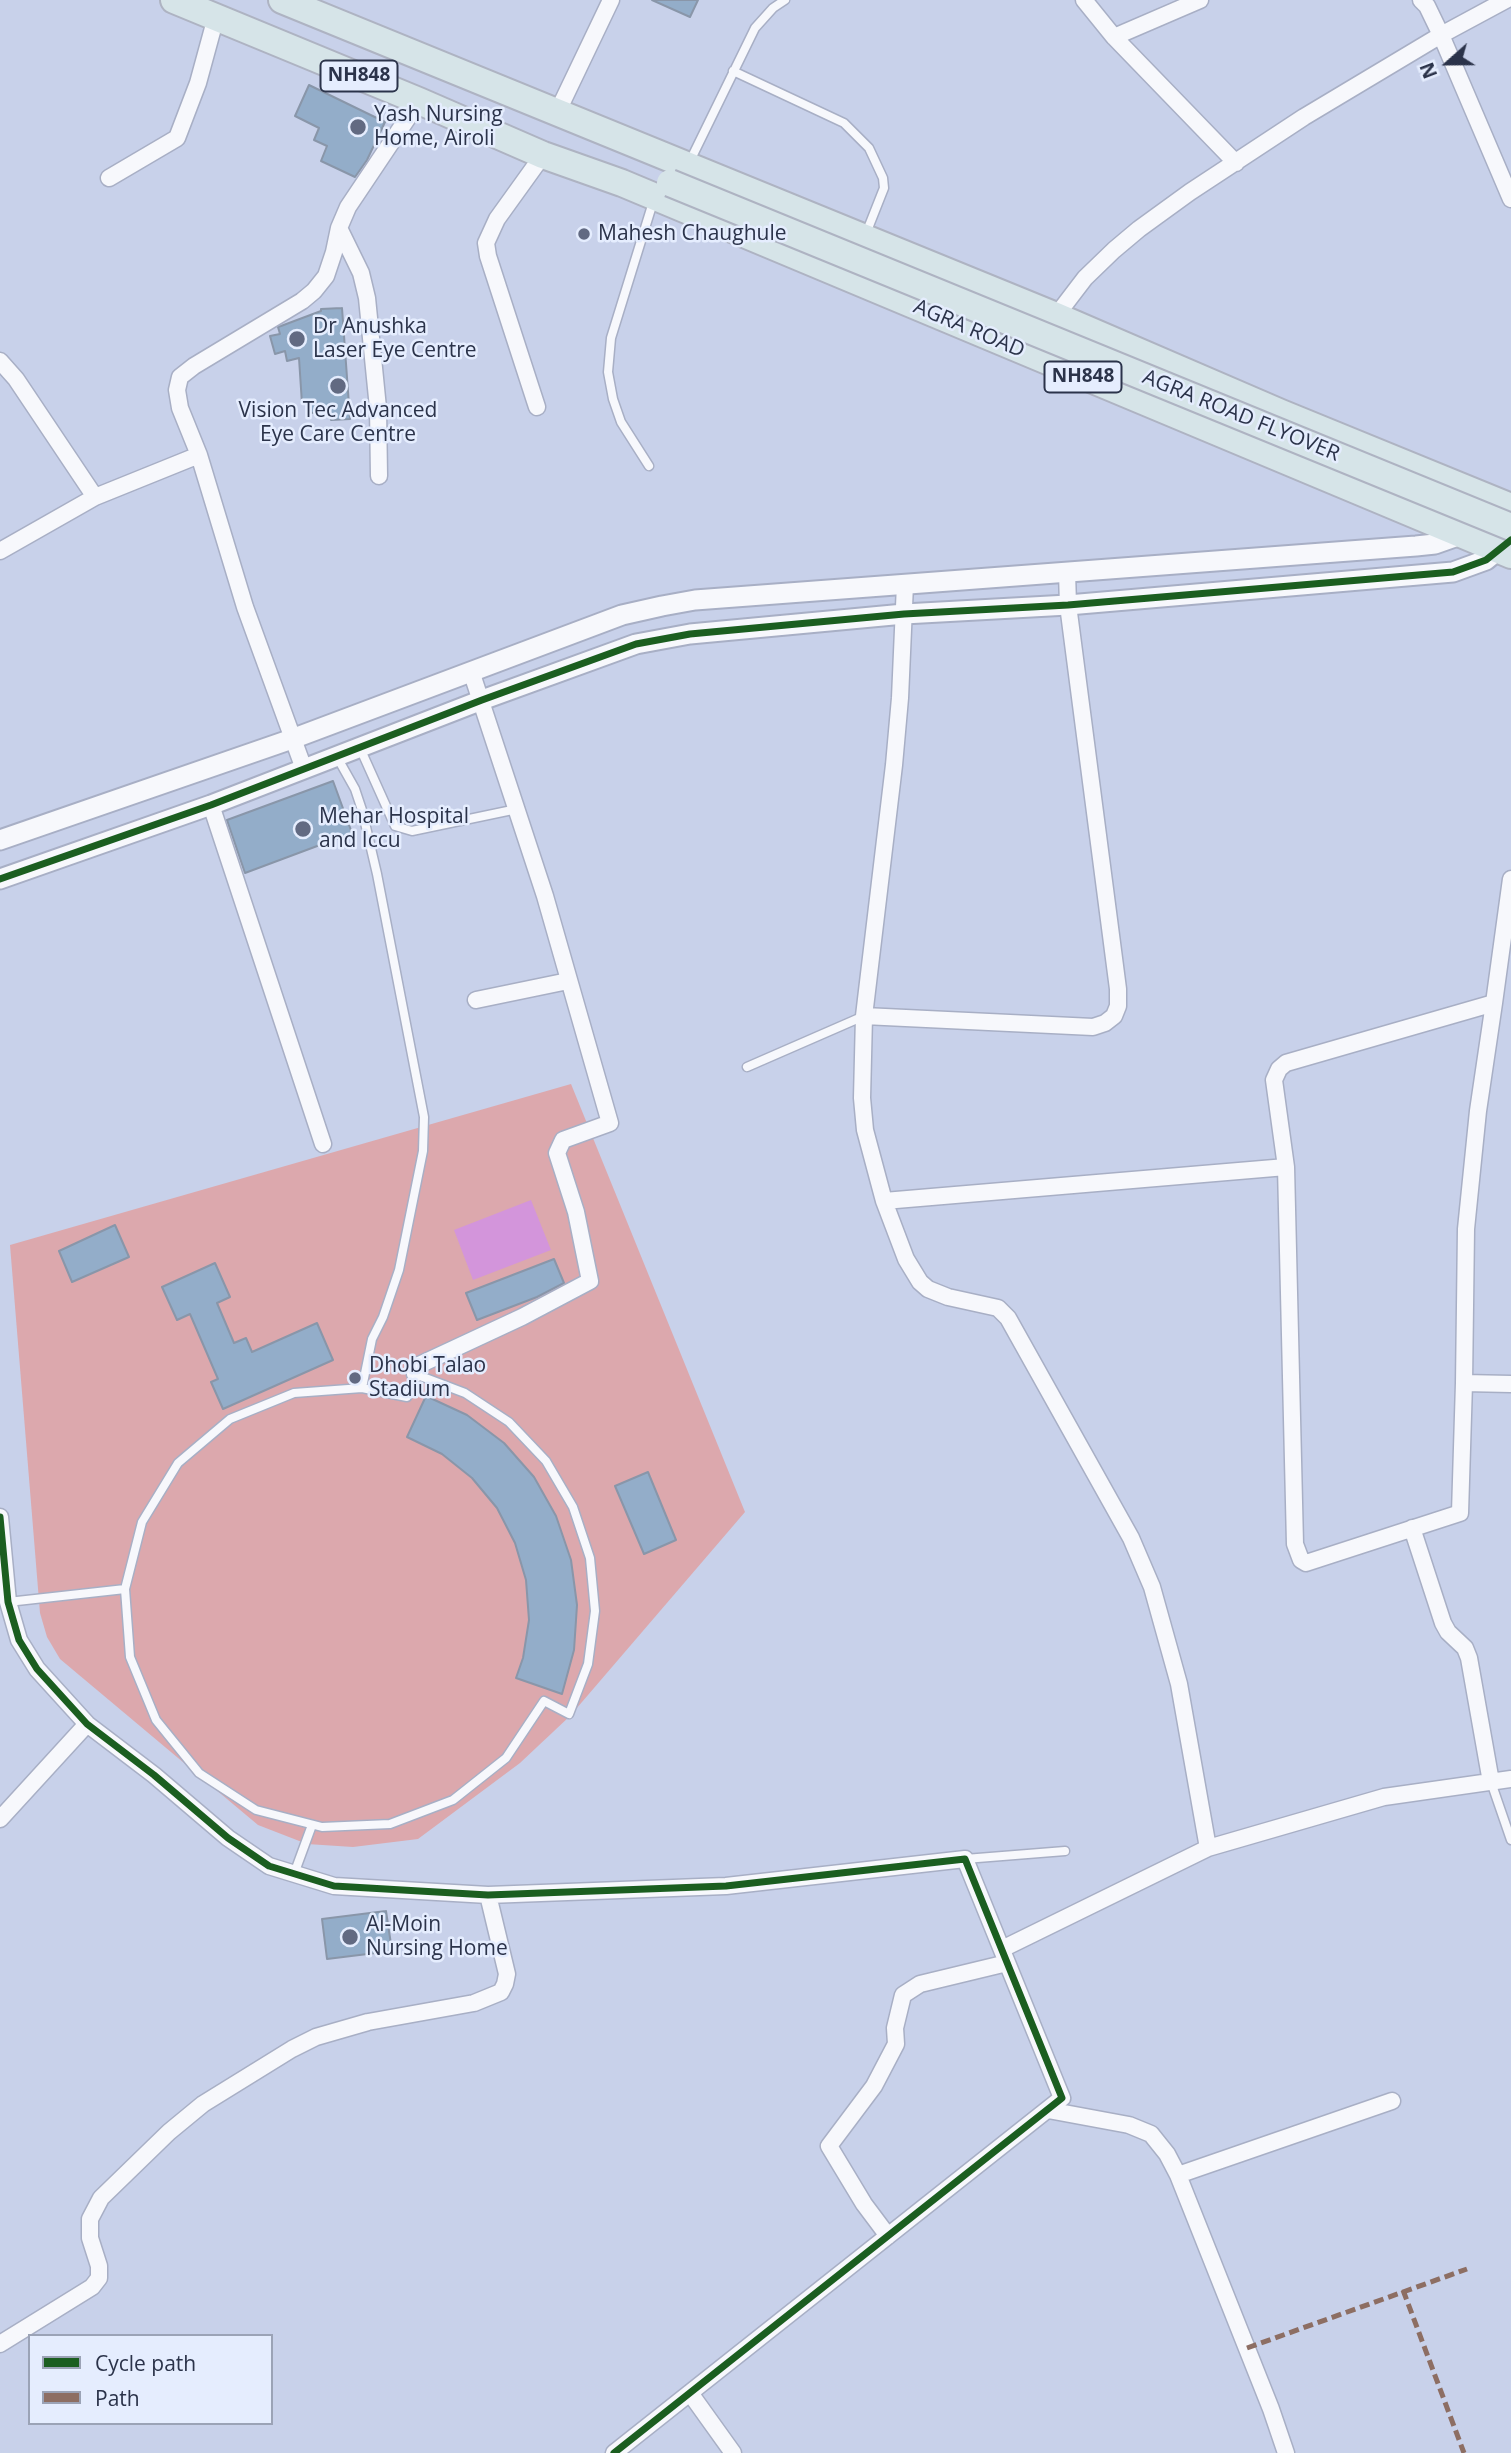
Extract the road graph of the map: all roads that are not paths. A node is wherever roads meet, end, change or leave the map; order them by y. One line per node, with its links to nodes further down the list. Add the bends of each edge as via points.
1 (174, 0): 9 (highway, NH848)
2 (282, 0): 14 (highway, NH848)
3 (611, 0): 14 (street)
4 (785, 0): 12 (lane, via 755,28)
5 (1084, 0): 11 (street)
6 (1200, 0): 11 (street)
7 (1421, 0): 10 (street)
8 (1506, 0): 10 (street)
9 (216, 17): 13 (highway, NH848); 18 (street, via 177,138)
10 (1441, 35): 17 (street); 21 (street)
11 (1114, 37): 17 (street)
12 (733, 71): 20 (lane); 23 (lane, via 844,123 869,148 884,188)
13 (419, 101): 16 (highway, NH848); 22 (street, via 361,185)
14 (556, 113): 15 (highway, NH848)
15 (632, 144): 19 (highway); 20 (highway)
16 (543, 155): 19 (highway, AGRA ROAD / NH848); 26 (street, via 489,231 486,243)
17 (1236, 163): 24 (street, via 1131,236 1085,278)
18 (109, 178)
19 (615, 181): 20 (highway, AGRA ROAD / NH848)
20 (668, 182): 23 (highway, AGRA ROAD / NH848); 28 (lane, via 611,338 608,372 621,422); 31 (highway, AGRA ROAD FLYOVER, bridge); 32 (highway, AGRA ROAD / NH848)
21 (1511, 199)
22 (339, 228): 27 (street, via 326,276 314,291 180,377 180,408); 29 (street, via 361,273 367,298 378,408)
23 (864, 238): 24 (highway, AGRA ROAD / NH848)
24 (1056, 316): 31 (highway, AGRA ROAD / NH848, via 1281,413)
25 (0, 361): 30 (street)
26 (537, 407)
27 (199, 455): 30 (street); 40 (street, via 245,607)
28 (649, 466)
29 (379, 476)
30 (95, 497): 33 (street)
31 (1508, 531): 32 (highway, AGRA ROAD / NH848); 32 (street); 36 (street, via 1486,560 1453,572)
32 (1464, 536): 34 (street, via 1416,546)
33 (0, 551)
34 (1066, 572): 35 (street); 36 (street)
35 (905, 584): 37 (street); 38 (street, via 662,606 622,615)
36 (1068, 606): 37 (street); 52 (street, via 1118,989 1114,1016 1093,1027)
37 (904, 614): 39 (street, via 690,634 636,644); 52 (street, via 894,765)
38 (471, 671): 39 (street); 40 (street)
39 (482, 700): 41 (street); 45 (street)
40 (292, 739): 43 (street); 46 (street)
41 (360, 748): 42 (street); 45 (lane, via 395,826 412,831)
42 (337, 757): 43 (street); 60 (lane, via 355,789 365,823 424,1117 423,1152 399,1270 372,1339)
43 (304, 769): 44 (street)
44 (211, 805): 47 (street); 54 (street)
45 (517, 809): 49 (street)
46 (0, 840)
47 (0, 879)
48 (1511, 879): 51 (street)
49 (568, 981): 50 (street); 57 (street, via 610,1123 563,1140 557,1153 576,1212 590,1281 419,1365)
50 (476, 1000)
51 (1493, 1003): 55 (street, via 1286,1063 1274,1080); 58 (street, via 1466,1229)
52 (864, 1016): 53 (lane); 56 (street, via 865,1130)
53 (747, 1067)
54 (323, 1144)
55 (1286, 1167): 56 (street); 62 (street, via 1295,1544 1306,1563)
56 (884, 1201): 71 (street, via 920,1282 948,1297 998,1308 1009,1318 1131,1538 1152,1587 1179,1684)
57 (415, 1374): 60 (lane, via 407,1397); 69 (lane, via 464,1393 509,1422 546,1461 560,1484 590,1558 595,1611 588,1664 569,1714 544,1701 506,1758 453,1800 390,1824)
58 (1464, 1383): 59 (street); 62 (street, via 1460,1513)
59 (1511, 1384)
60 (362, 1388): 63 (lane, via 294,1393 230,1419 178,1463 142,1522)
61 (0, 1517): 64 (street)
62 (1412, 1528): 67 (street, via 1443,1623 1469,1658)
63 (125, 1589): 64 (lane); 69 (lane, via 130,1657 156,1720 199,1773 256,1810)
64 (8, 1602): 65 (street, via 19,1640 37,1669)
65 (87, 1724): 68 (street); 74 (street, via 229,1838 269,1866)
66 (1511, 1779): 67 (street)
67 (1491, 1782): 70 (lane); 71 (street, via 1384,1797)
68 (0, 1819)
69 (312, 1825): 74 (lane)
70 (1511, 1840)
71 (1208, 1847): 76 (street)
72 (1065, 1852): 73 (lane)
73 (965, 1859): 75 (street, via 726,1886); 76 (street)
74 (294, 1874): 75 (street, via 334,1886)
75 (488, 1895): 81 (street, via 507,1974 501,1992 474,2003 368,2022 316,2037 203,2104 101,2198 90,2219 90,2238 99,2266 99,2278 92,2287)
76 (1004, 1956): 78 (street, via 1062,2098); 80 (street, via 920,1984 903,1995 896,2044 873,2086 829,2146)
77 (1392, 2101): 79 (street)
78 (1048, 2110): 79 (street, via 1129,2125 1151,2134); 80 (street)
79 (1178, 2175): 86 (street)
80 (888, 2236): 82 (street)
81 (0, 2344)
82 (690, 2393): 83 (street); 85 (street)
83 (630, 2448): 84 (street)
84 (614, 2453)
85 (733, 2453)
86 (1286, 2453)

